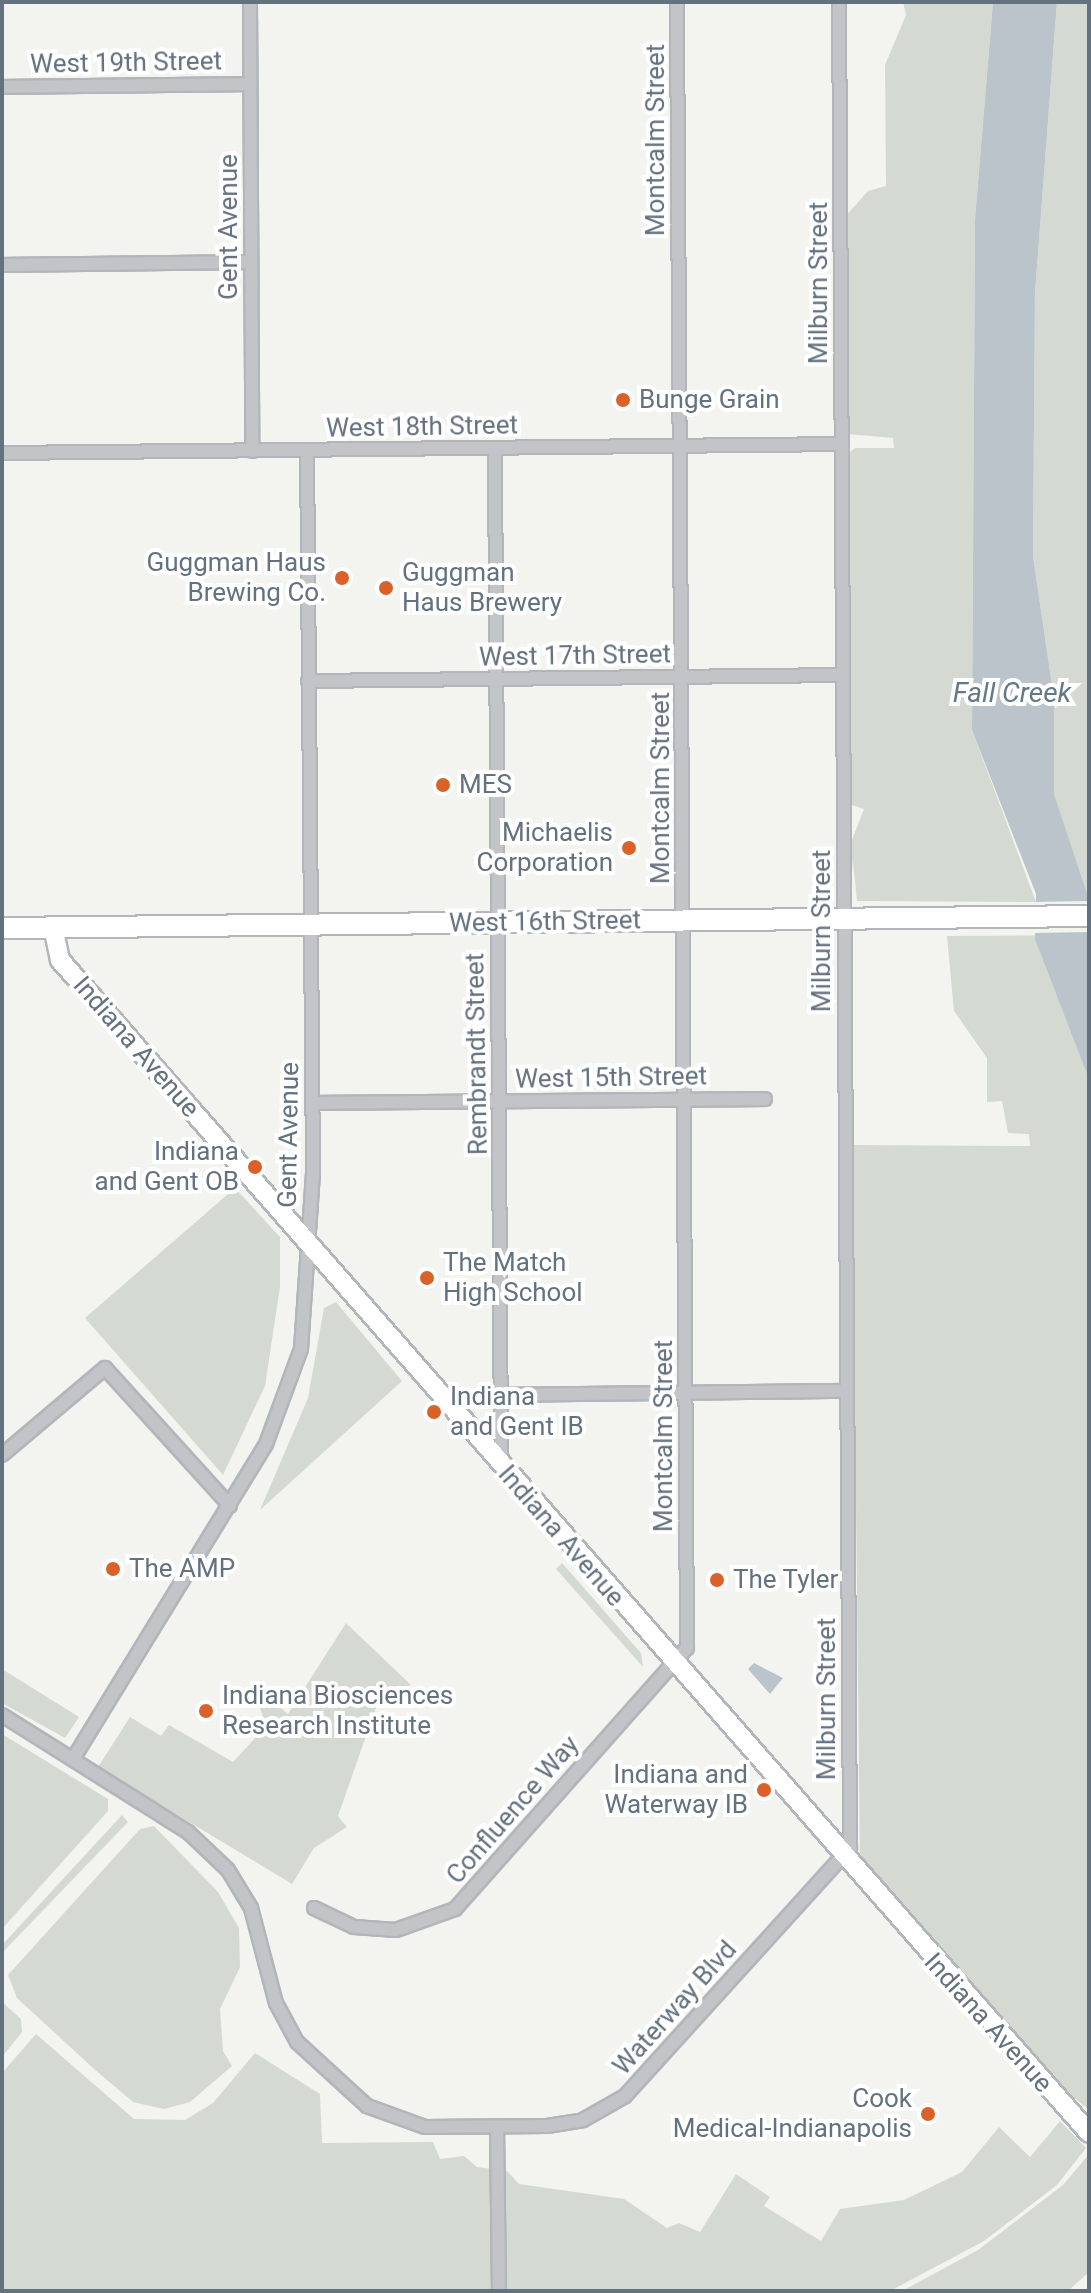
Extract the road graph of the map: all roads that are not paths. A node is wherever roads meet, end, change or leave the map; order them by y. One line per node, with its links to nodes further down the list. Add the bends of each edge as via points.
1 (250, 2): 4 (street, Gent Avenue)
2 (677, 2): 9 (street, Montcalm Street)
3 (839, 2): 8 (street, Milburn Street)
4 (250, 84): 5 (street, West 19th Street); 6 (street, Gent Avenue)
5 (2, 87)
6 (251, 262): 7 (street); 12 (street, Gent Avenue)
7 (2, 265)
8 (842, 444): 9 (street, West 18th Street); 14 (street, Milburn Street)
9 (681, 447): 10 (street, West 18th Street); 15 (street, Montcalm Street)
10 (495, 448): 11 (street, West 18th Street); 16 (street, Rembrandt Street)
11 (307, 450): 12 (street, West 18th Street); 17 (street, Gent Avenue)
12 (252, 451): 13 (street, West 18th Street)
13 (2, 453)
14 (843, 675): 15 (street, West 17th Street); 19 (street, Milburn Street)
15 (682, 677): 16 (street, West 17th Street); 20 (street, Montcalm Street)
16 (497, 680): 17 (street, West 17th Street); 21 (street, Rembrandt Street)
17 (308, 681): 22 (street, Gent Avenue)
18 (1089, 916): 19 (main road, West 16th Street)
19 (844, 919): 20 (main road, West 16th Street); 30 (street, Milburn Street)
20 (684, 920): 21 (main road, West 16th Street); 26 (street, Montcalm Street)
21 (497, 923): 22 (main road, West 16th Street); 27 (street, Rembrandt Street)
22 (309, 926): 23 (main road, West 16th Street); 28 (street, Gent Avenue)
23 (53, 927): 24 (main road, West 16th Street); 29 (main road, Indiana Avenue, via 60,960)
24 (2, 928)
25 (765, 1099): 26 (street, West 15th Street)
26 (684, 1100): 27 (street, West 15th Street); 31 (street, Montcalm Street)
27 (499, 1102): 28 (street, West 15th Street); 32 (street, Rembrandt Street)
28 (313, 1103): 29 (street, Gent Avenue)
29 (308, 1244): 34 (main road, Indiana Avenue); 35 (street, Gent Avenue, via 295,1379)
30 (846, 1391): 31 (street); 39 (street, Milburn Street, via 850,1848)
31 (686, 1393): 32 (street); 36 (street, Montcalm Street, via 687,1648)
32 (501, 1395): 34 (street, Rembrandt Street)
33 (2, 1455): 35 (street, via 105,1368)
34 (501, 1467): 36 (main road, Indiana Avenue)
35 (230, 1506): 38 (street, Gent Avenue)
36 (674, 1665): 39 (main road, Indiana Avenue); 40 (street, Confluence Way, via 455,1909 396,1930 354,1927)
37 (2, 1715): 38 (street, Waterway Blvd)
38 (73, 1759): 41 (street, Waterway Blvd, via 188,1832 228,1870 251,1908 276,2003 297,2042 334,2079 367,2106 425,2127)
39 (840, 1854): 41 (street, Waterway Blvd, via 625,2096 583,2120); 42 (main road, Indiana Avenue)
40 (314, 1908)
41 (497, 2127): 43 (street)
42 (1089, 2133)
43 (499, 2291)

